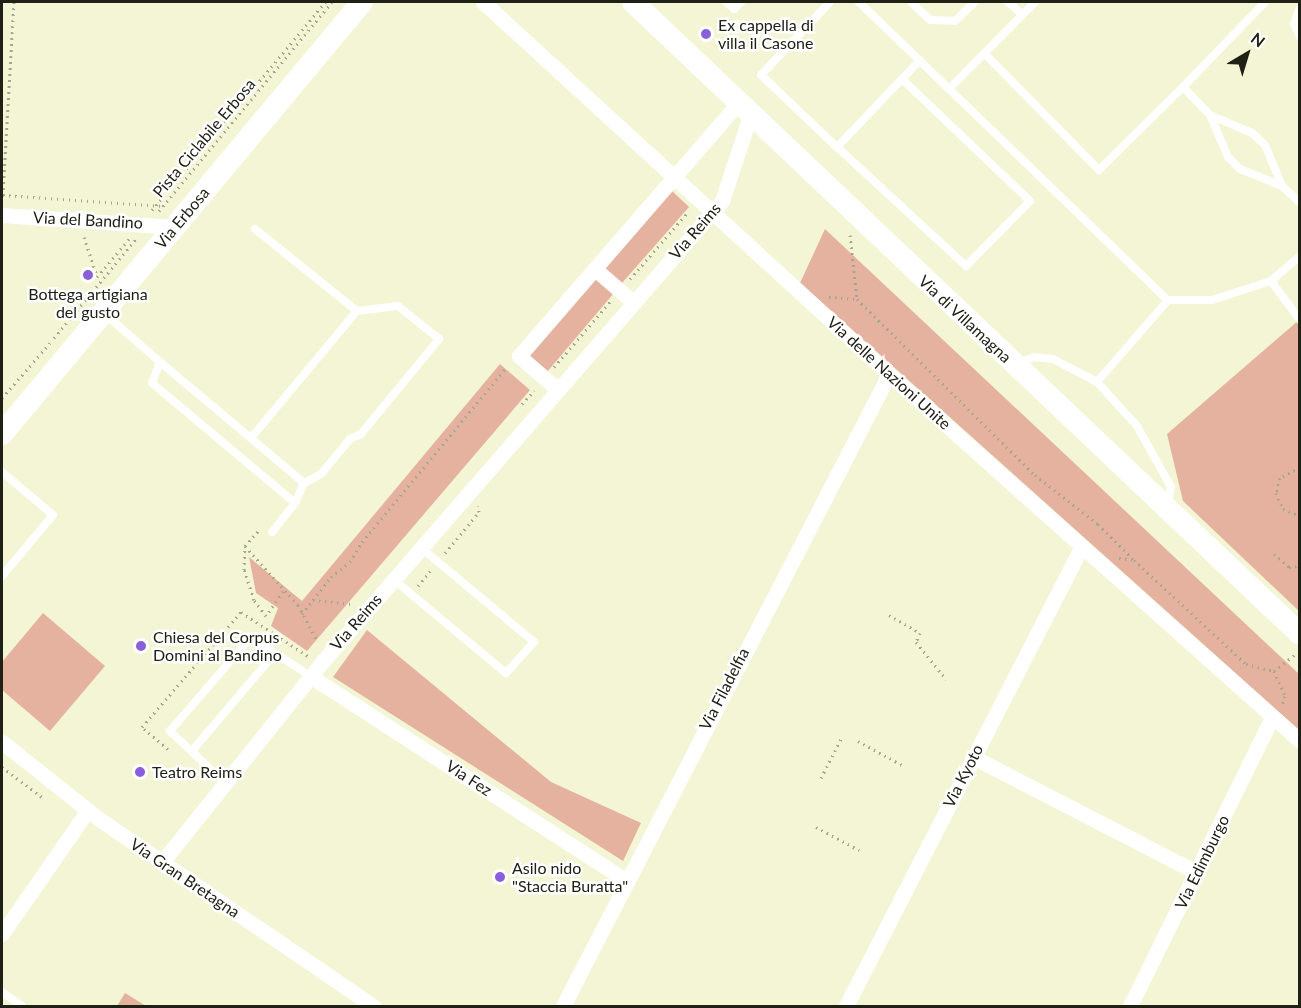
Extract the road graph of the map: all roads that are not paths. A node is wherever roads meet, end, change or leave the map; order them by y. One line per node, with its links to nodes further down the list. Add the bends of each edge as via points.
1 (362, 2): 29 (main road, Via Erbosa)
2 (483, 2): 24 (street, Via delle Nazioni Unite)
3 (633, 2): 21 (main road, Via di Villamagna)
4 (726, 2): 5 (lane, via 734,9)
5 (741, 2)
6 (830, 2): 23 (lane, via 762,75)
7 (859, 2): 17 (lane)
8 (911, 2): 9 (lane, via 930,20 955,21)
9 (975, 2)
10 (1008, 2): 14 (lane)
11 (1035, 2): 14 (lane)
12 (1265, 2): 19 (lane)
13 (1299, 7): 15 (lane, via 1294,24)
14 (1022, 14): 16 (lane)
15 (1299, 37)
16 (985, 54): 19 (lane, via 1099,170); 20 (lane)
17 (920, 60): 18 (lane); 20 (lane)
18 (902, 79): 23 (lane); 23 (lane, via 1030,201 966,266)
19 (1183, 87): 22 (lane)
20 (950, 88): 34 (lane)
21 (744, 110): 24 (street); 27 (street, Via Reims, via 722,201); 40 (main road, Via di Villamagna)
22 (1210, 115): 25 (lane, via 1252,133 1265,145); 25 (lane, via 1228,157 1240,169)
23 (837, 147)
24 (676, 176): 27 (street, Via delle Nazioni Unite); 32 (street)
25 (1282, 186): 26 (lane)
26 (1299, 204)
27 (713, 212): 35 (street, Via Reims); 41 (street, Via delle Nazioni Unite)
28 (2, 215): 29 (street, Via del Bandino)
29 (175, 227): 37 (main road, Via Erbosa)
30 (255, 229): 36 (lane)
31 (1299, 256): 33 (lane)
32 (595, 269): 35 (street); 43 (street, via 519,356)
33 (1270, 281): 34 (lane, via 1212,300); 38 (lane)
34 (1168, 300): 42 (lane)
35 (633, 302): 43 (street, Via Reims)
36 (357, 311): 45 (lane); 47 (lane, via 398,306 439,339 361,434 350,439 321,474)
37 (104, 313): 39 (lane); 44 (main road, Via Erbosa)
38 (1299, 320)
39 (160, 362): 45 (lane); 48 (lane, via 152,383)
40 (1014, 366): 42 (lane, via 1034,357 1053,359); 49 (main road, Via di Villamagna)
41 (889, 374): 51 (street, Via delle Nazioni Unite); 67 (street, Via Filadelfia)
42 (1097, 382): 49 (lane, via 1137,426 1171,487)
43 (550, 383): 52 (street, Via Reims)
44 (2, 434)
45 (251, 438): 47 (lane)
46 (2, 472): 53 (lane, via 52,515)
47 (304, 483): 48 (lane)
48 (295, 503): 50 (lane)
49 (1167, 511): 55 (main road, Via di Villamagna)
50 (272, 532)
51 (1082, 546): 58 (street, Via delle Nazioni Unite); 62 (street, Via Kyoto)
52 (420, 547): 54 (street, Via Reims); 54 (lane, via 534,642 506,673)
53 (2, 576)
54 (393, 579): 57 (street, Via Reims)
55 (1298, 644)
56 (275, 653): 57 (lane); 61 (lane); 61 (lane, via 251,637 170,731)
57 (310, 676): 63 (street, Via Reims); 67 (street, Via Fez)
58 (1276, 715): 59 (street, Via delle Nazioni Unite); 66 (street, Via Edimburgo)
59 (1299, 741)
60 (2, 742): 64 (street, Via Gran Bretagna)
61 (192, 751): 63 (lane)
62 (973, 757): 66 (street); 73 (street, Via Kyoto)
63 (225, 783): 65 (street, Via Reims)
64 (87, 810): 65 (street, Via Gran Bretagna); 68 (street)
65 (162, 862): 71 (street, Via Gran Bretagna)
66 (1198, 873): 74 (street, Via Edimburgo)
67 (627, 881): 72 (street, Via Filadelfia)
68 (2, 934)
69 (2, 992): 70 (lane)
70 (22, 1006)
71 (373, 1006)
72 (563, 1006)
73 (846, 1006)
74 (1130, 1006)

